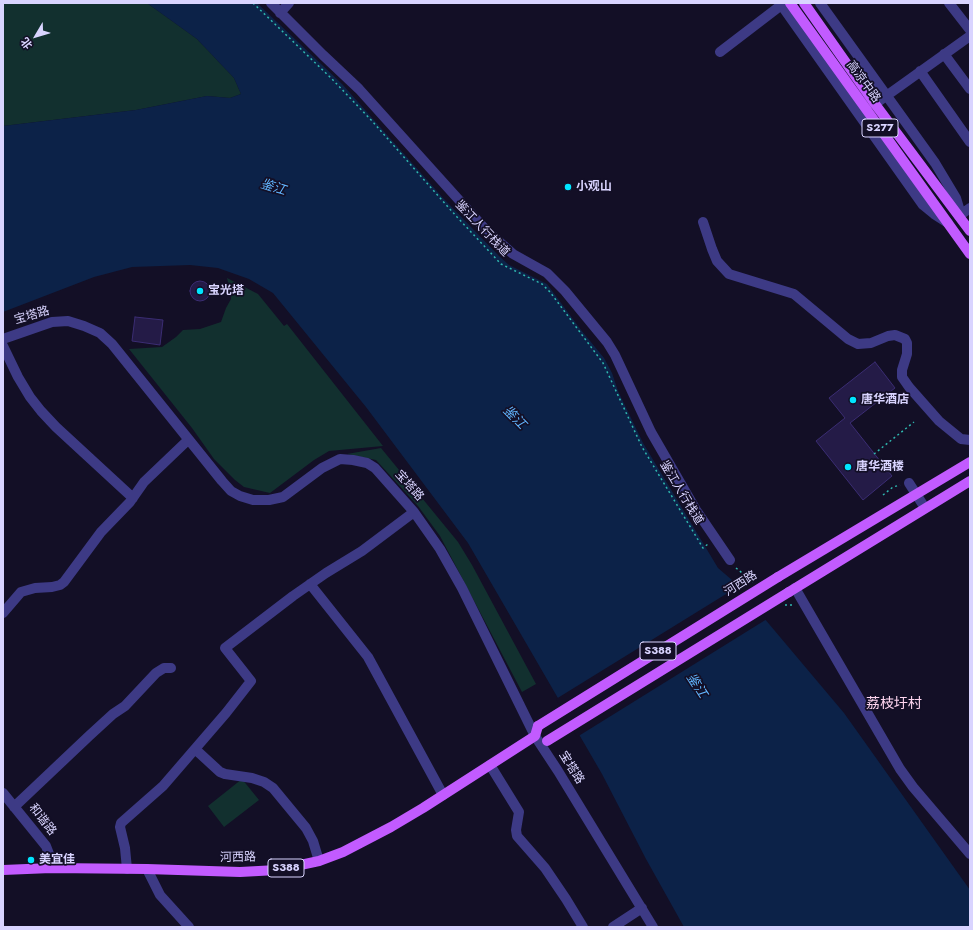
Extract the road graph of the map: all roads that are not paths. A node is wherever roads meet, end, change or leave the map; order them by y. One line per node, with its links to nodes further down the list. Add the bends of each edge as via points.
1 (271, 3): 7 (street)
2 (289, 3): 7 (street)
3 (805, 3): 15 (main road, 高凉中路 / S277)
4 (820, 3): 14 (street)
5 (949, 3): 8 (street)
6 (784, 4): 10 (street); 20 (main road, 高凉中路 / S277, via 889,148)
7 (280, 13): 36 (street, via 359,89 486,230 513,254 547,273 565,291 615,355 658,445 696,510)
8 (970, 30)
9 (970, 36): 11 (street)
10 (720, 52)
11 (944, 54): 12 (street); 13 (street)
12 (920, 71): 14 (street); 16 (street)
13 (970, 89)
14 (886, 96): 15 (street); 18 (street, via 935,163 956,198)
15 (875, 104): 18 (main road, 高凉中路 / S277)
16 (970, 142)
17 (970, 208): 18 (street)
18 (959, 216): 20 (main road); 21 (main road, 高凉中路 / S277)
19 (703, 222): 26 (street, via 717,261 729,274 794,294 848,339 858,344 871,343 895,335 905,339 907,354 902,377 939,421 961,438)
20 (948, 223): 22 (main road, 高凉中路 / S277)
21 (970, 231)
22 (970, 254)
23 (3, 339): 25 (street, 宝塔路, via 52,322 68,321 100,333 112,344)
24 (3, 346): 32 (street, via 18,377 41,411)
25 (188, 440): 32 (street, via 144,482); 35 (street, 宝塔路, via 231,491 240,496 253,500 283,497 322,468 340,459 353,460 375,468)
26 (970, 440)
27 (970, 462): 30 (main road, 河西路 / S388)
28 (970, 482): 33 (main road, S388)
29 (909, 483): 31 (street)
30 (934, 484): 31 (main road, 河西路 / S388); 33 (main road)
31 (916, 494): 34 (street); 41 (main road, 河西路 / S388, bridge, via 538,726)
32 (132, 498): 39 (street, via 101,532 64,582 52,587 21,592)
33 (943, 498): 34 (main road, S388)
34 (925, 508): 38 (main road, S388)
35 (414, 512): 37 (street, via 362,551); 41 (street, 宝塔路, via 462,588)
36 (730, 560)
37 (310, 584): 42 (street, via 225,648 251,681); 45 (street, via 368,657)
38 (792, 590): 41 (main road, S388, bridge, via 547,741); 47 (street, via 900,769)
39 (3, 613)
40 (171, 668): 46 (street, via 164,668 156,673 125,706 113,714)
41 (535, 736): 43 (main road, 河西路 / S388); 53 (street, 宝塔路)
42 (195, 749): 48 (street, via 225,774 252,778 273,788 306,828); 50 (street, via 163,786 121,822)
43 (490, 765): 45 (main road, 河西路 / S388); 55 (street, via 519,812 517,836 545,868)
44 (3, 793): 46 (street, 和谐路)
45 (443, 795): 48 (main road, 河西路 / S388, via 366,840)
46 (14, 807): 49 (street, 和谐路, via 46,846)
47 (970, 854)
48 (319, 861): 51 (main road, 河西路 / S388, via 277,870 240,872)
49 (51, 868): 50 (main road, 河西路 / S388); 52 (main road, 河西路 / S388)
50 (127, 869): 51 (main road, 河西路 / S388)
51 (147, 869): 54 (street, via 160,895)
52 (3, 870)
53 (642, 908): 56 (street); 57 (street, 宝塔路)
54 (189, 927)
55 (583, 927)
56 (613, 927)
57 (653, 927)

